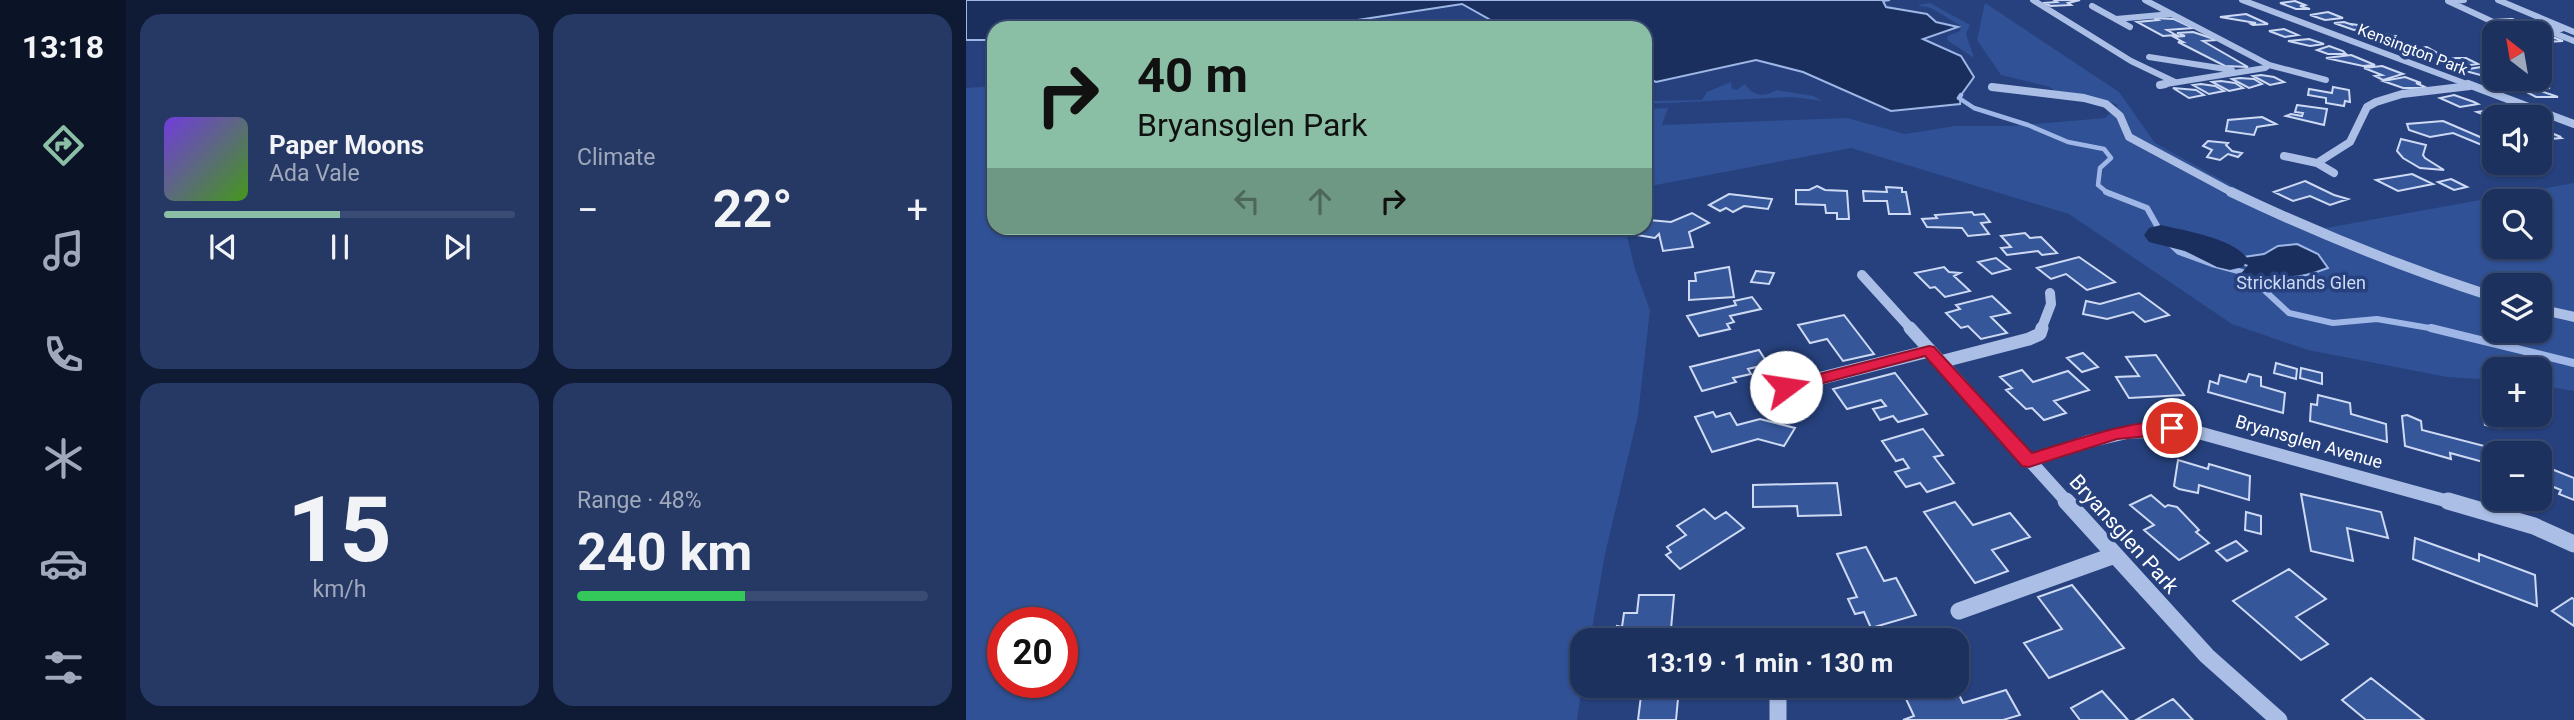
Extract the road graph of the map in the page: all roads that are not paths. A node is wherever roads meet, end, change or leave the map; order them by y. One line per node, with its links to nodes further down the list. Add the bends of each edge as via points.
1 (2034, 0): 17 (street, via 2131,61)
2 (2145, 0): 7 (street)
3 (2242, 0): 19 (street, Kensington Park)
4 (2464, 0): 9 (street, via 2448,1)
5 (2498, 0): 11 (street)
6 (2092, 6): 8 (street)
7 (2172, 14): 8 (street); 14 (street)
8 (2116, 19): 10 (street)
9 (2491, 21)
10 (2130, 27)
11 (2571, 30): 12 (street, via 2544,29)
12 (2574, 41)
13 (2149, 57): 15 (street)
14 (2269, 65): 15 (street); 16 (street)
15 (2239, 72): 17 (street)
16 (2326, 80)
17 (2176, 82): 18 (street)
18 (2160, 85)
19 (2471, 86): 21 (street, Kensington Park); 23 (street, via 2371,104 2350,142)
20 (1992, 87): 27 (street, via 2106,104 2120,116 2129,137 2200,177 2424,275)
21 (2574, 124)
22 (2284, 156): 23 (street)
23 (2317, 163): 24 (street)
24 (2334, 173)
25 (1862, 275): 30 (street, Bryansglen Park)
26 (2050, 293): 31 (street, via 2052,304 2045,326 2035,337)
27 (2482, 293)
28 (2552, 312): 29 (street)
29 (2574, 317)
30 (1929, 351): 31 (street, Bryansglen Park); 32 (street)
31 (1940, 362): 33 (street, Bryansglen Park)
32 (1786, 387)
33 (2029, 461): 34 (street, Bryansglen Avenue, via 2133,429 2193,431 2485,511); 35 (street, Bryansglen Park)
34 (2574, 544)
35 (2115, 555): 36 (lane); 39 (street, Bryansglen Park, via 2207,656)
36 (1959, 611)
37 (1778, 698): 38 (street)
38 (1778, 720)
39 (2279, 720)

